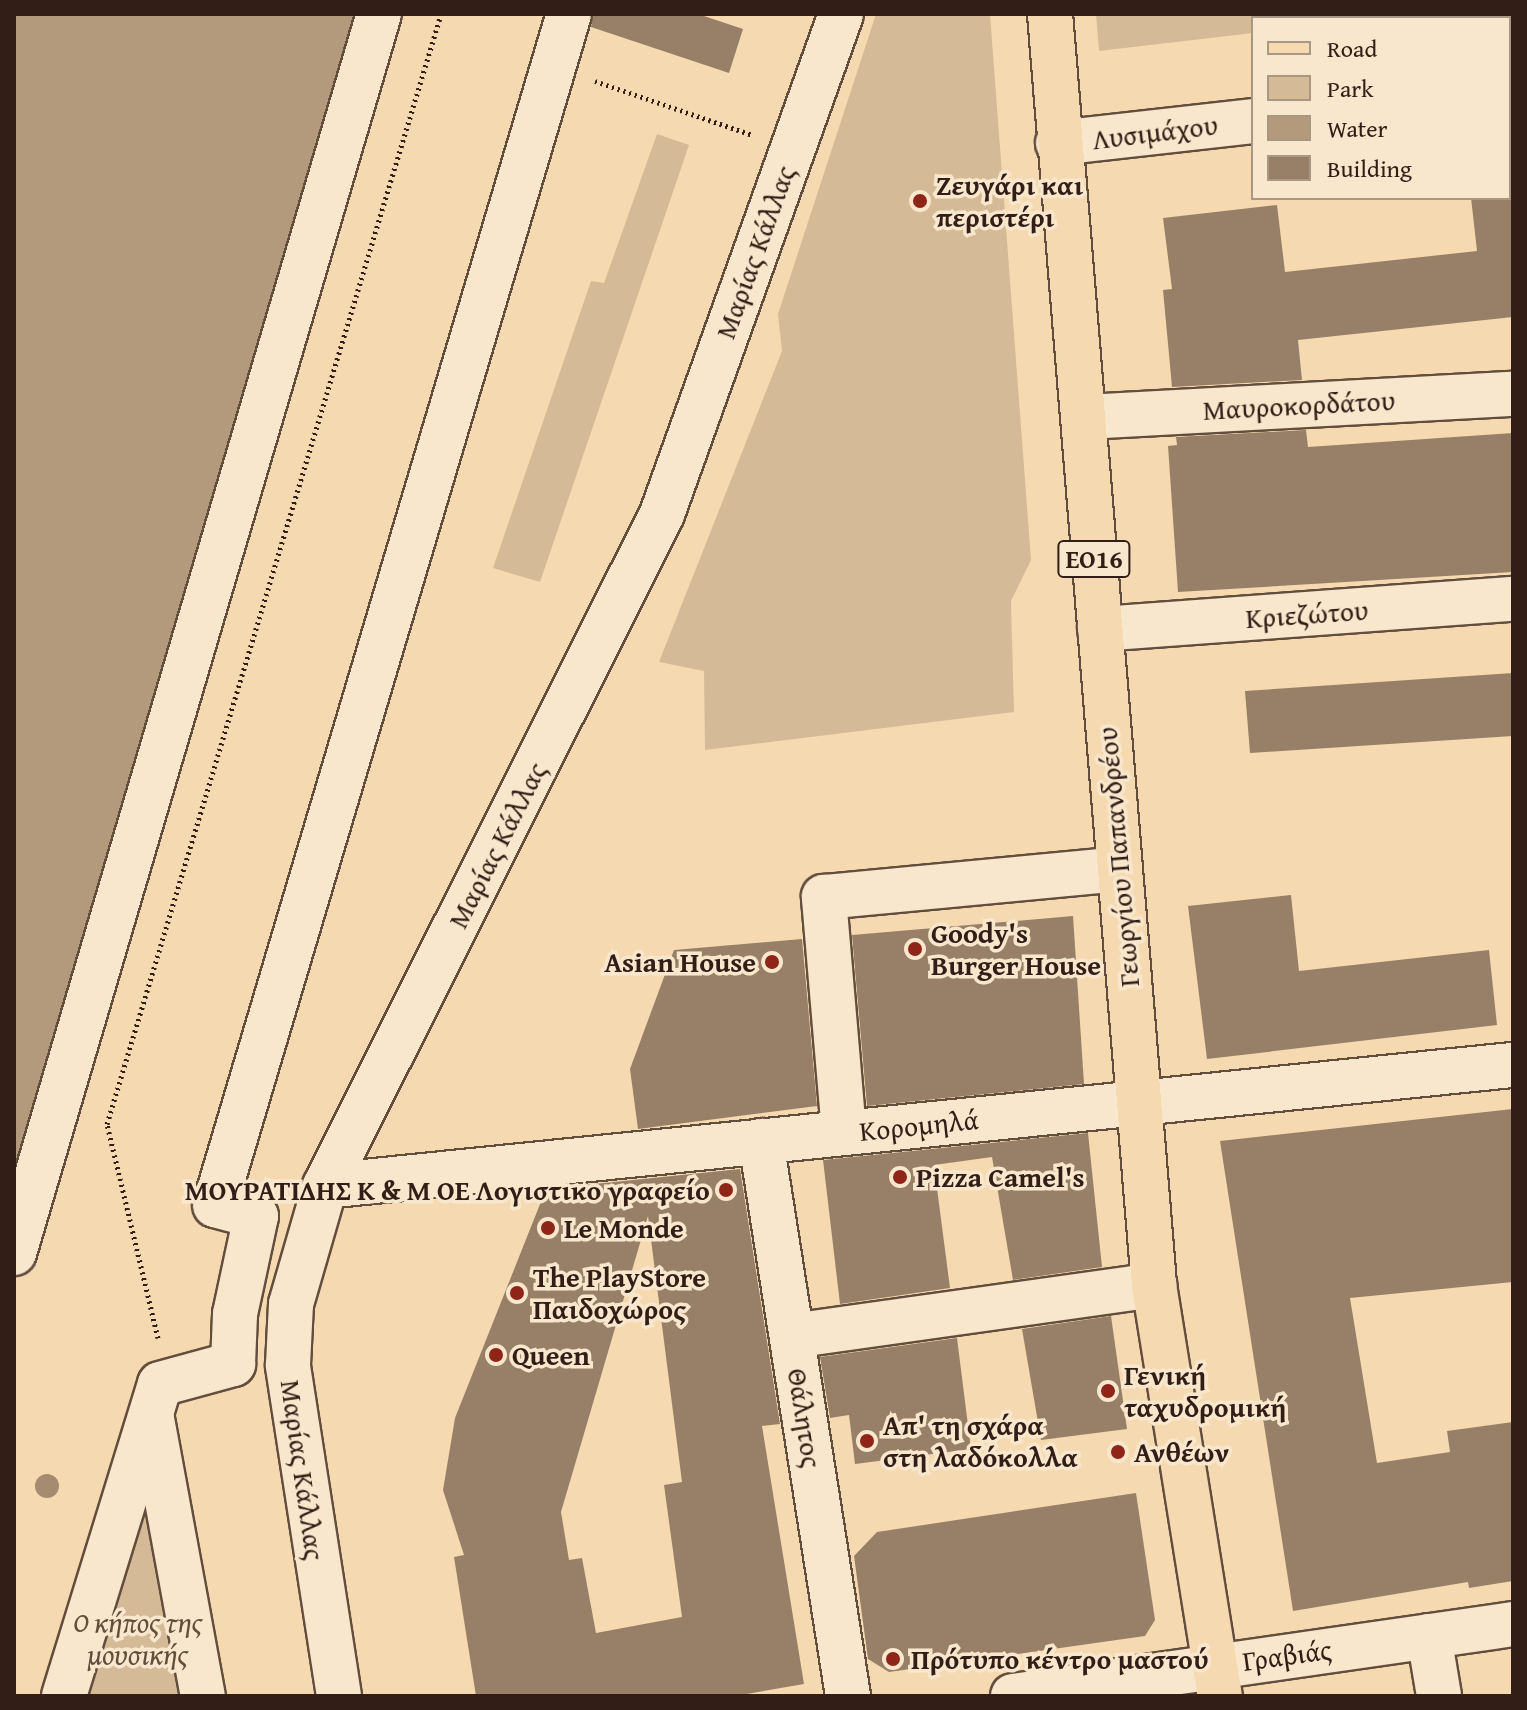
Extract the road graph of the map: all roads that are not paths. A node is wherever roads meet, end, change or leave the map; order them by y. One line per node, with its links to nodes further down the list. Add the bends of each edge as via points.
1 (379, 14): 17 (street)
2 (569, 14): 19 (street, via 215,1205 256,1216)
3 (841, 14): 16 (street, Μαρίας Κάλλας, via 662,514)
4 (1050, 14): 6 (main road, Γεωργίου Παπανδρέου / ΕΟ16)
5 (1251, 121): 6 (street, Λυσιμάχου)
6 (1058, 143): 8 (main road, Γεωργίου Παπανδρέου / ΕΟ16)
7 (1513, 394): 8 (street, Μαυροκορδάτου)
8 (1084, 417): 10 (main road, Γεωργίου Παπανδρέου / ΕΟ16)
9 (1513, 599): 10 (street, Κριεζώτου)
10 (1100, 629): 11 (main road, Γεωργίου Παπανδρέου / ΕΟ16)
11 (1119, 869): 13 (main road, Γεωργίου Παπανδρέου / ΕΟ16); 14 (street, via 824,897)
12 (1513, 1065): 13 (street, Κορομηλά)
13 (1138, 1104): 14 (street, Κορομηλά); 18 (main road, Γεωργίου Παπανδρέου / ΕΟ16)
14 (844, 1132): 15 (street, Κορομηλά)
15 (761, 1141): 16 (street, Κορομηλά); 21 (street, Θάλητος)
16 (325, 1186): 20 (street, Μαρίας Κάλλας)
17 (14, 1253)
18 (1154, 1285): 21 (street); 25 (main road, Γεωργίου Παπανδρέου / ΕΟ16)
19 (239, 1292): 20 (street); 22 (street, via 233,1364 160,1384)
20 (291, 1304): 28 (street, Μαρίας Κάλλας, via 292,1417)
21 (792, 1336): 29 (street, Θάλητος)
22 (151, 1413): 26 (street); 27 (street)
23 (1513, 1624): 24 (street, Γραβιάς)
24 (1429, 1636): 25 (street, Γραβιάς); 31 (street)
25 (1218, 1681): 30 (street, Γραβιάς)
26 (64, 1696)
27 (203, 1696)
28 (339, 1696)
29 (848, 1696)
30 (1013, 1696)
31 (1439, 1696)

